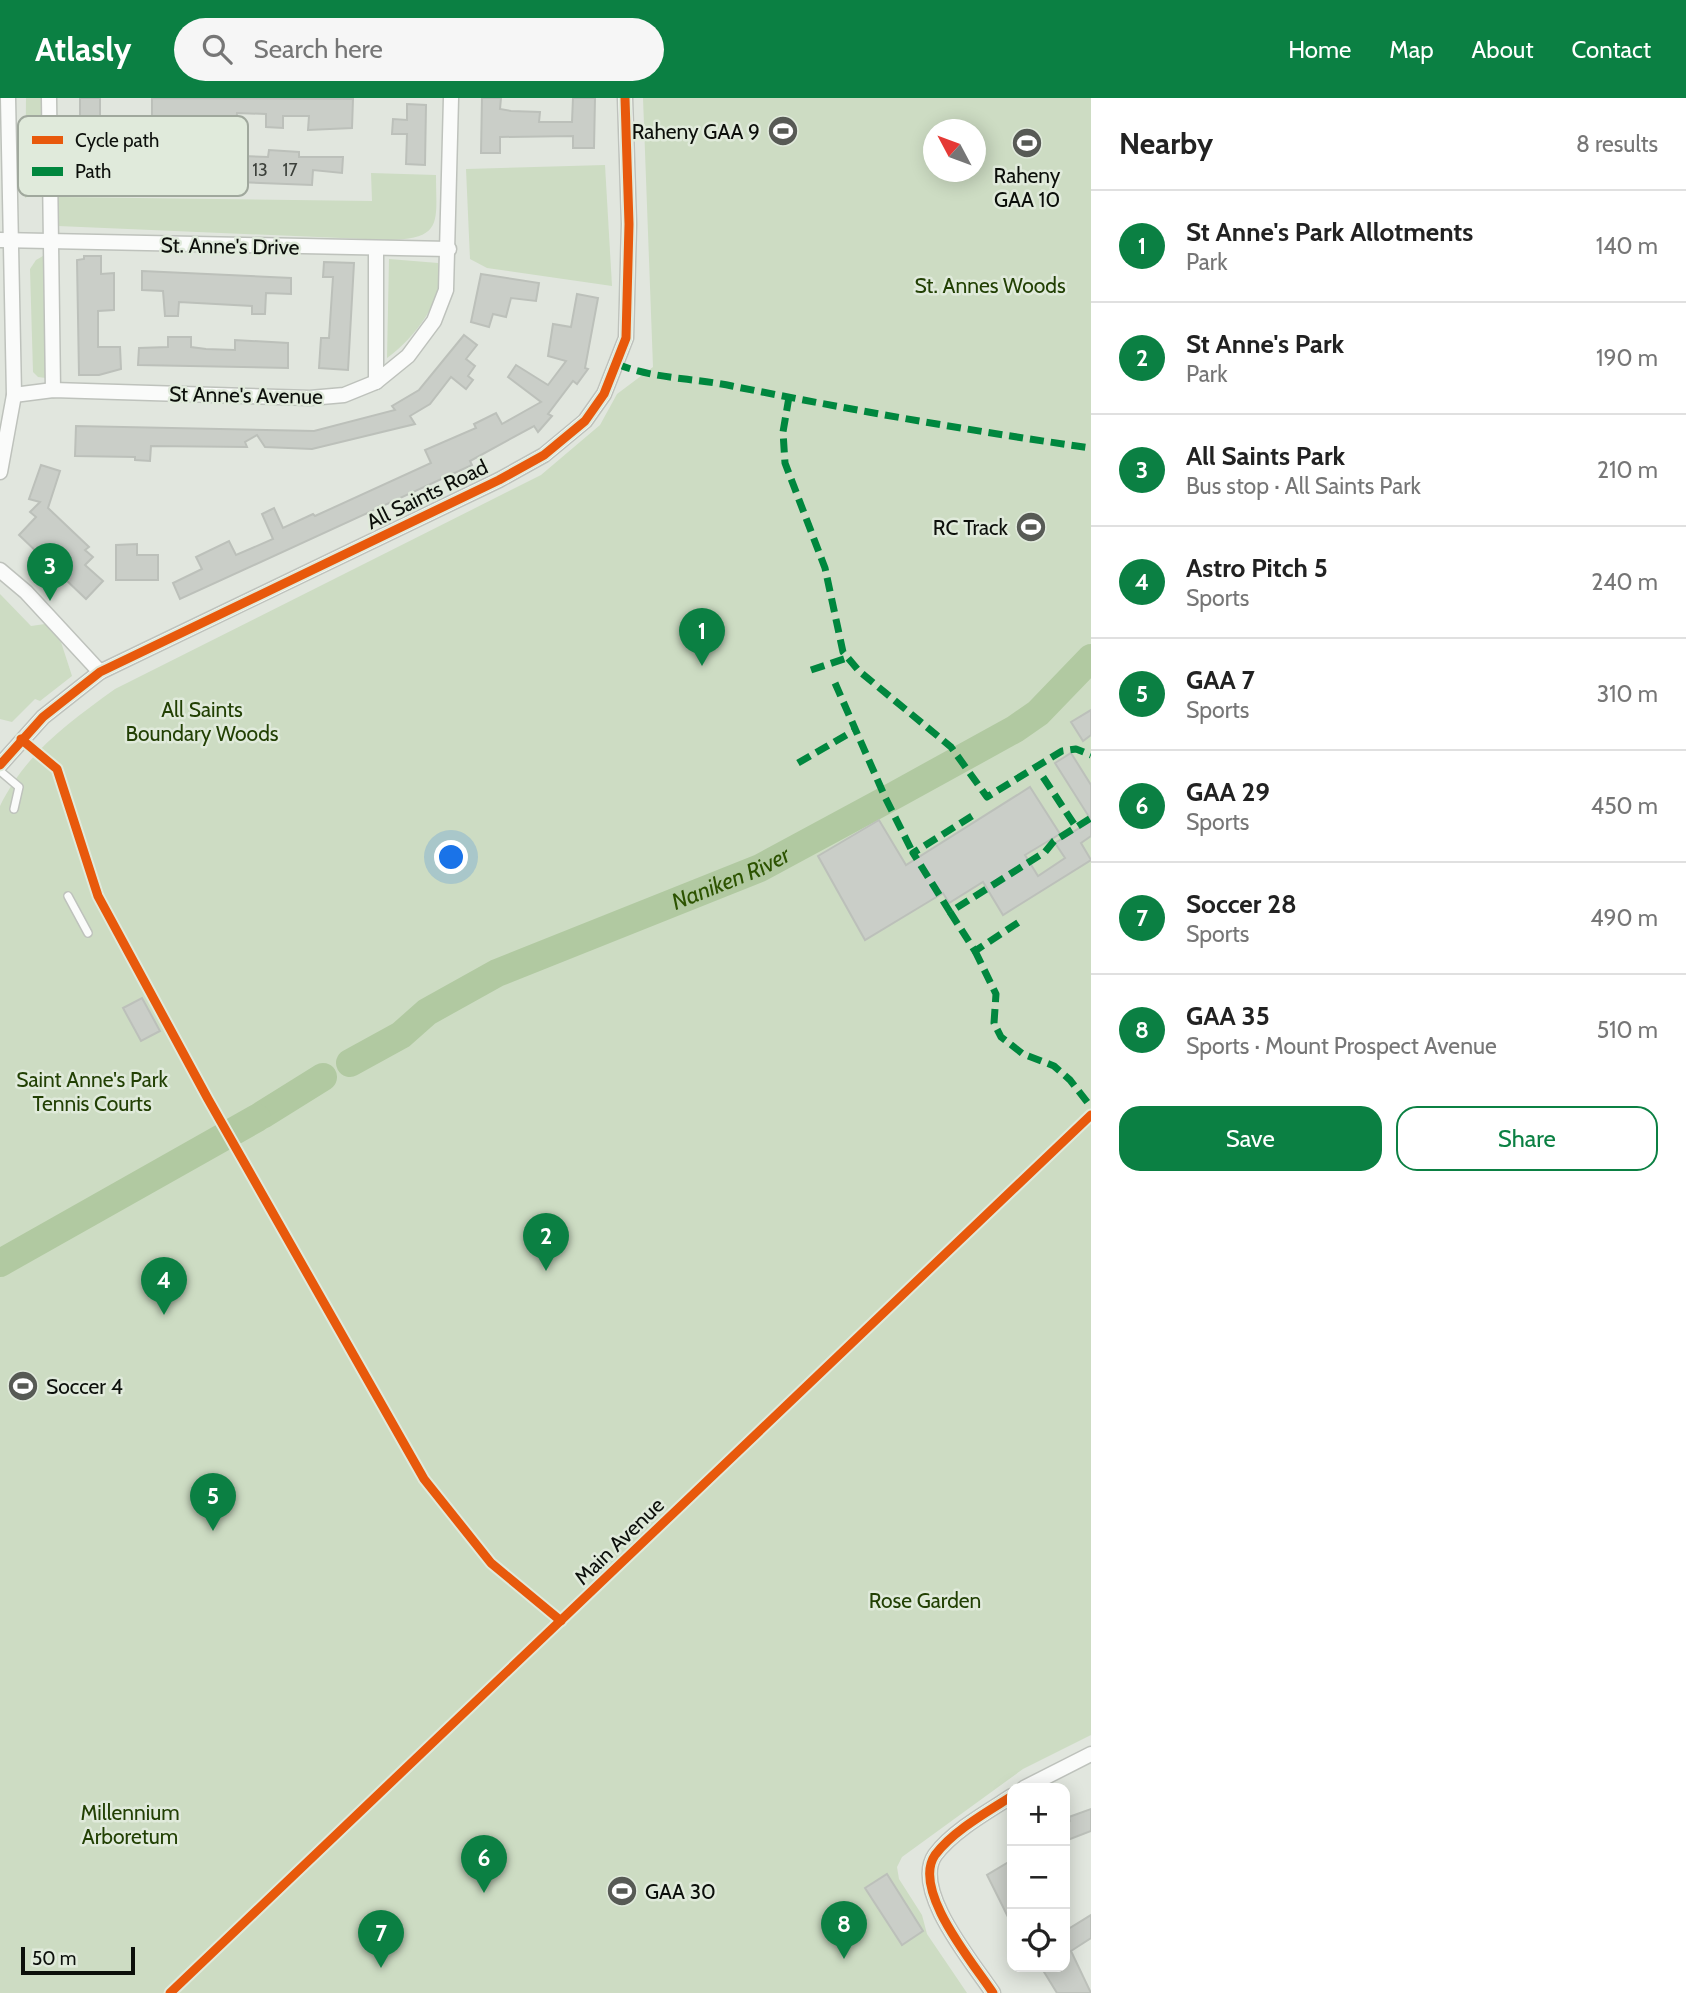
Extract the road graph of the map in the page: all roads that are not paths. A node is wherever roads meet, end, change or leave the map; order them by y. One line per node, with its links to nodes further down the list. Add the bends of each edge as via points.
1 (8, 98): 7 (street)
2 (50, 98): 5 (street)
3 (451, 98): 9 (street, St Anne's Avenue)
4 (625, 98): 17 (street, All Saints Road, via 626,338 604,394 585,421 544,454 499,480)
5 (50, 116)
6 (51, 196): 8 (street)
7 (5, 240): 8 (street, St. Anne's Drive); 11 (street)
8 (51, 241): 10 (street, St. Anne's Drive); 13 (street)
9 (449, 249): 10 (street, St. Anne's Drive); 12 (street, St Anne's Avenue, via 446,290 434,321 408,356)
10 (376, 250): 12 (street)
11 (6, 311): 14 (street)
12 (376, 382): 13 (street, St Anne's Avenue, via 344,395 310,398)
13 (53, 390): 14 (street, St Anne's Avenue)
14 (14, 395): 15 (street)
15 (0, 472)
16 (0, 570): 17 (street)
17 (100, 672): 18 (street, All Saints Road, via 43,717)
18 (0, 765)
19 (0, 771): 20 (lane, via 19,787)
20 (13, 809)
21 (68, 897): 22 (lane)
22 (88, 933)
23 (1091, 1115): 27 (lane, Main Avenue)
24 (1091, 1754): 25 (street)
25 (1034, 1783)
26 (1007, 1800): 28 (street, via 953,1838 934,1856 928,1874 936,1906)
27 (170, 1993)
28 (993, 1993)

